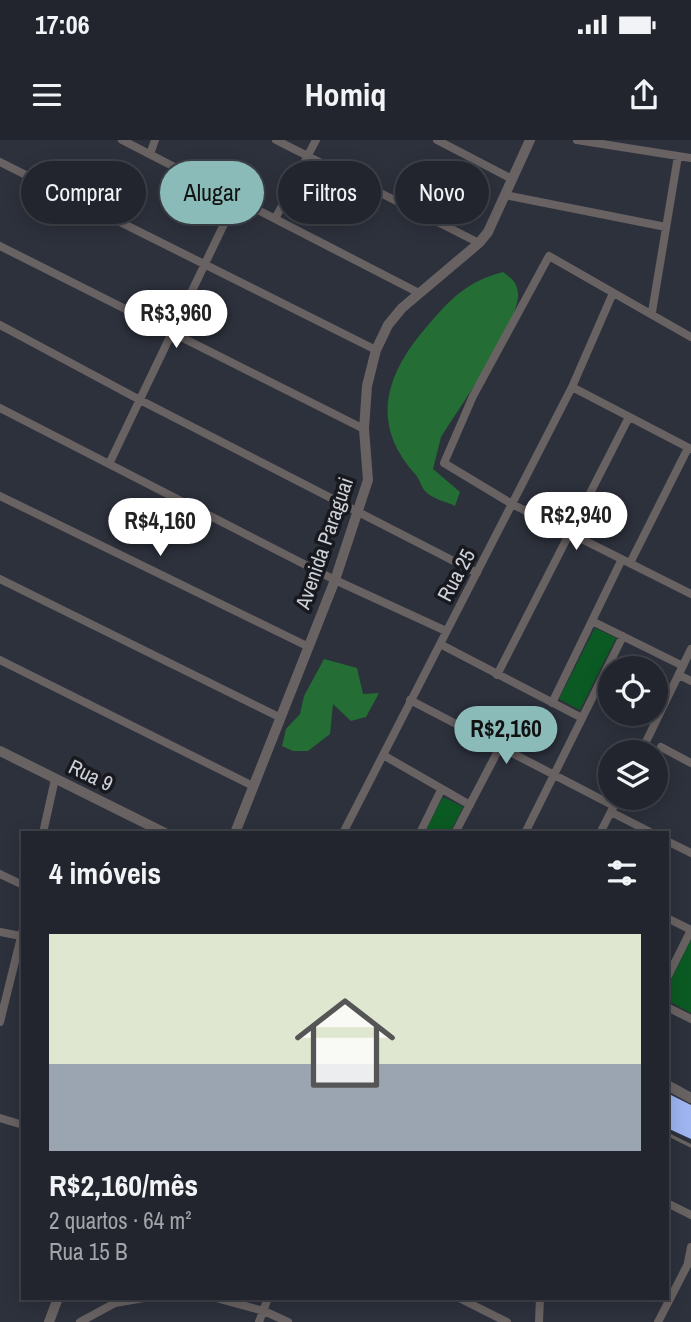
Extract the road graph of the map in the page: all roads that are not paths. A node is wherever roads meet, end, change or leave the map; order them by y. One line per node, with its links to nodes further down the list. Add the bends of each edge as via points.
1 (122, 140): 8 (street)
2 (155, 140): 8 (street)
3 (276, 140): 9 (street)
4 (316, 140): 9 (street)
5 (530, 140): 14 (street, Avenida Paraguai)
6 (577, 140): 10 (street)
7 (442, 141): 14 (street)
8 (150, 154): 12 (street)
9 (308, 156): 17 (street); 20 (street)
10 (678, 156): 11 (street); 19 (street)
11 (691, 158)
12 (163, 161)
13 (0, 162): 22 (street)
14 (512, 179): 15 (street, Avenida Paraguai)
15 (505, 195): 19 (street); 20 (street, Avenida Paraguai)
16 (264, 213): 17 (street)
17 (275, 219): 23 (street)
18 (224, 224): 22 (street)
19 (666, 227): 25 (street)
20 (479, 243): 23 (street, Avenida Paraguai)
21 (0, 246): 27 (street)
22 (205, 265): 27 (street); 29 (street)
23 (419, 293): 29 (street, Avenida Paraguai, via 388,325)
24 (613, 293): 25 (street); 30 (street, Rua 25); 38 (street, via 549,256 473,396 444,463)
25 (652, 312): 28 (street)
26 (0, 325): 31 (street)
27 (172, 332): 31 (street); 34 (street)
28 (691, 337)
29 (376, 350): 34 (street, Avenida Paraguai)
30 (572, 387): 33 (street); 38 (street, Rua 25)
31 (140, 400): 36 (street); 39 (street)
32 (0, 408): 36 (street)
33 (629, 417): 35 (street); 40 (street)
34 (364, 429): 39 (street, Avenida Paraguai, via 368,480)
35 (690, 448): 41 (street)
36 (109, 464): 44 (street)
37 (0, 496): 50 (street)
38 (512, 503): 40 (street); 42 (street, Rua 25)
39 (359, 512): 42 (street); 44 (street, Avenida Paraguai)
40 (570, 533): 41 (street); 54 (street)
41 (626, 561): 45 (street); 46 (street)
42 (477, 573): 47 (street, Rua 25)
43 (0, 579): 59 (street)
44 (335, 580): 47 (street); 50 (street, Avenida Paraguai)
45 (691, 594)
46 (592, 621): 48 (street); 58 (street)
47 (446, 631): 49 (street, Rua 25)
48 (623, 636): 53 (street); 60 (street)
49 (440, 643): 54 (street); 57 (street, Rua 25)
50 (307, 646): 59 (street, Avenida Paraguai)
51 (691, 649): 53 (street)
52 (0, 660): 69 (street)
53 (683, 666): 55 (street)
54 (497, 675): 58 (street)
55 (679, 675): 56 (street); 61 (street)
56 (691, 681)
57 (410, 700): 62 (street); 65 (street, Rua 25)
58 (552, 703): 60 (street)
59 (279, 717): 69 (street, Avenida Paraguai)
60 (582, 718): 67 (street)
61 (647, 740)
62 (500, 747): 67 (street); 72 (street)
63 (0, 751): 68 (street, Rua 9)
64 (668, 751): 66 (street)
65 (383, 755): 70 (street); 78 (street, Rua 25)
66 (691, 763)
67 (554, 775): 71 (street); 81 (street)
68 (55, 779): 75 (street); 76 (street, Rua 9)
69 (253, 786): 77 (street, Avenida Paraguai)
70 (441, 790): 72 (street); 79 (street)
71 (598, 797)
72 (470, 805): 80 (street)
73 (612, 810): 82 (street)
74 (621, 810): 83 (street)
75 (43, 831)
76 (161, 831)
77 (236, 831)
78 (344, 831)
79 (421, 831)
80 (456, 831)
81 (526, 831)
82 (601, 831)
83 (649, 831)
84 (669, 842): 85 (street)
85 (691, 853)
86 (0, 874): 87 (street)
87 (21, 884)
88 (669, 919): 89 (street)
89 (691, 930): 93 (street)
90 (0, 932): 91 (street)
91 (21, 933)
92 (21, 938): 94 (street)
93 (669, 974)
94 (12, 979): 95 (street); 98 (street)
95 (21, 983)
96 (669, 1008): 97 (street)
97 (691, 1018)
98 (0, 1022)
99 (669, 1086): 100 (street)
100 (691, 1098)
101 (0, 1118): 102 (street)
102 (21, 1124)
103 (669, 1135): 104 (lane)
104 (691, 1146)
105 (669, 1204): 106 (street)
106 (691, 1216)
107 (691, 1247): 108 (street)
108 (690, 1260): 109 (street)
109 (669, 1293)
110 (57, 1300): 118 (street)
111 (132, 1300): 119 (street, via 115,1303)
112 (223, 1300): 117 (street)
113 (267, 1300): 117 (street)
114 (463, 1300): 122 (street)
115 (540, 1300): 123 (street)
116 (664, 1301): 124 (street)
117 (264, 1311): 120 (street); 121 (street)
118 (49, 1322)
119 (79, 1322)
120 (259, 1322)
121 (288, 1322)
122 (507, 1322)
123 (539, 1322)
124 (658, 1322)

